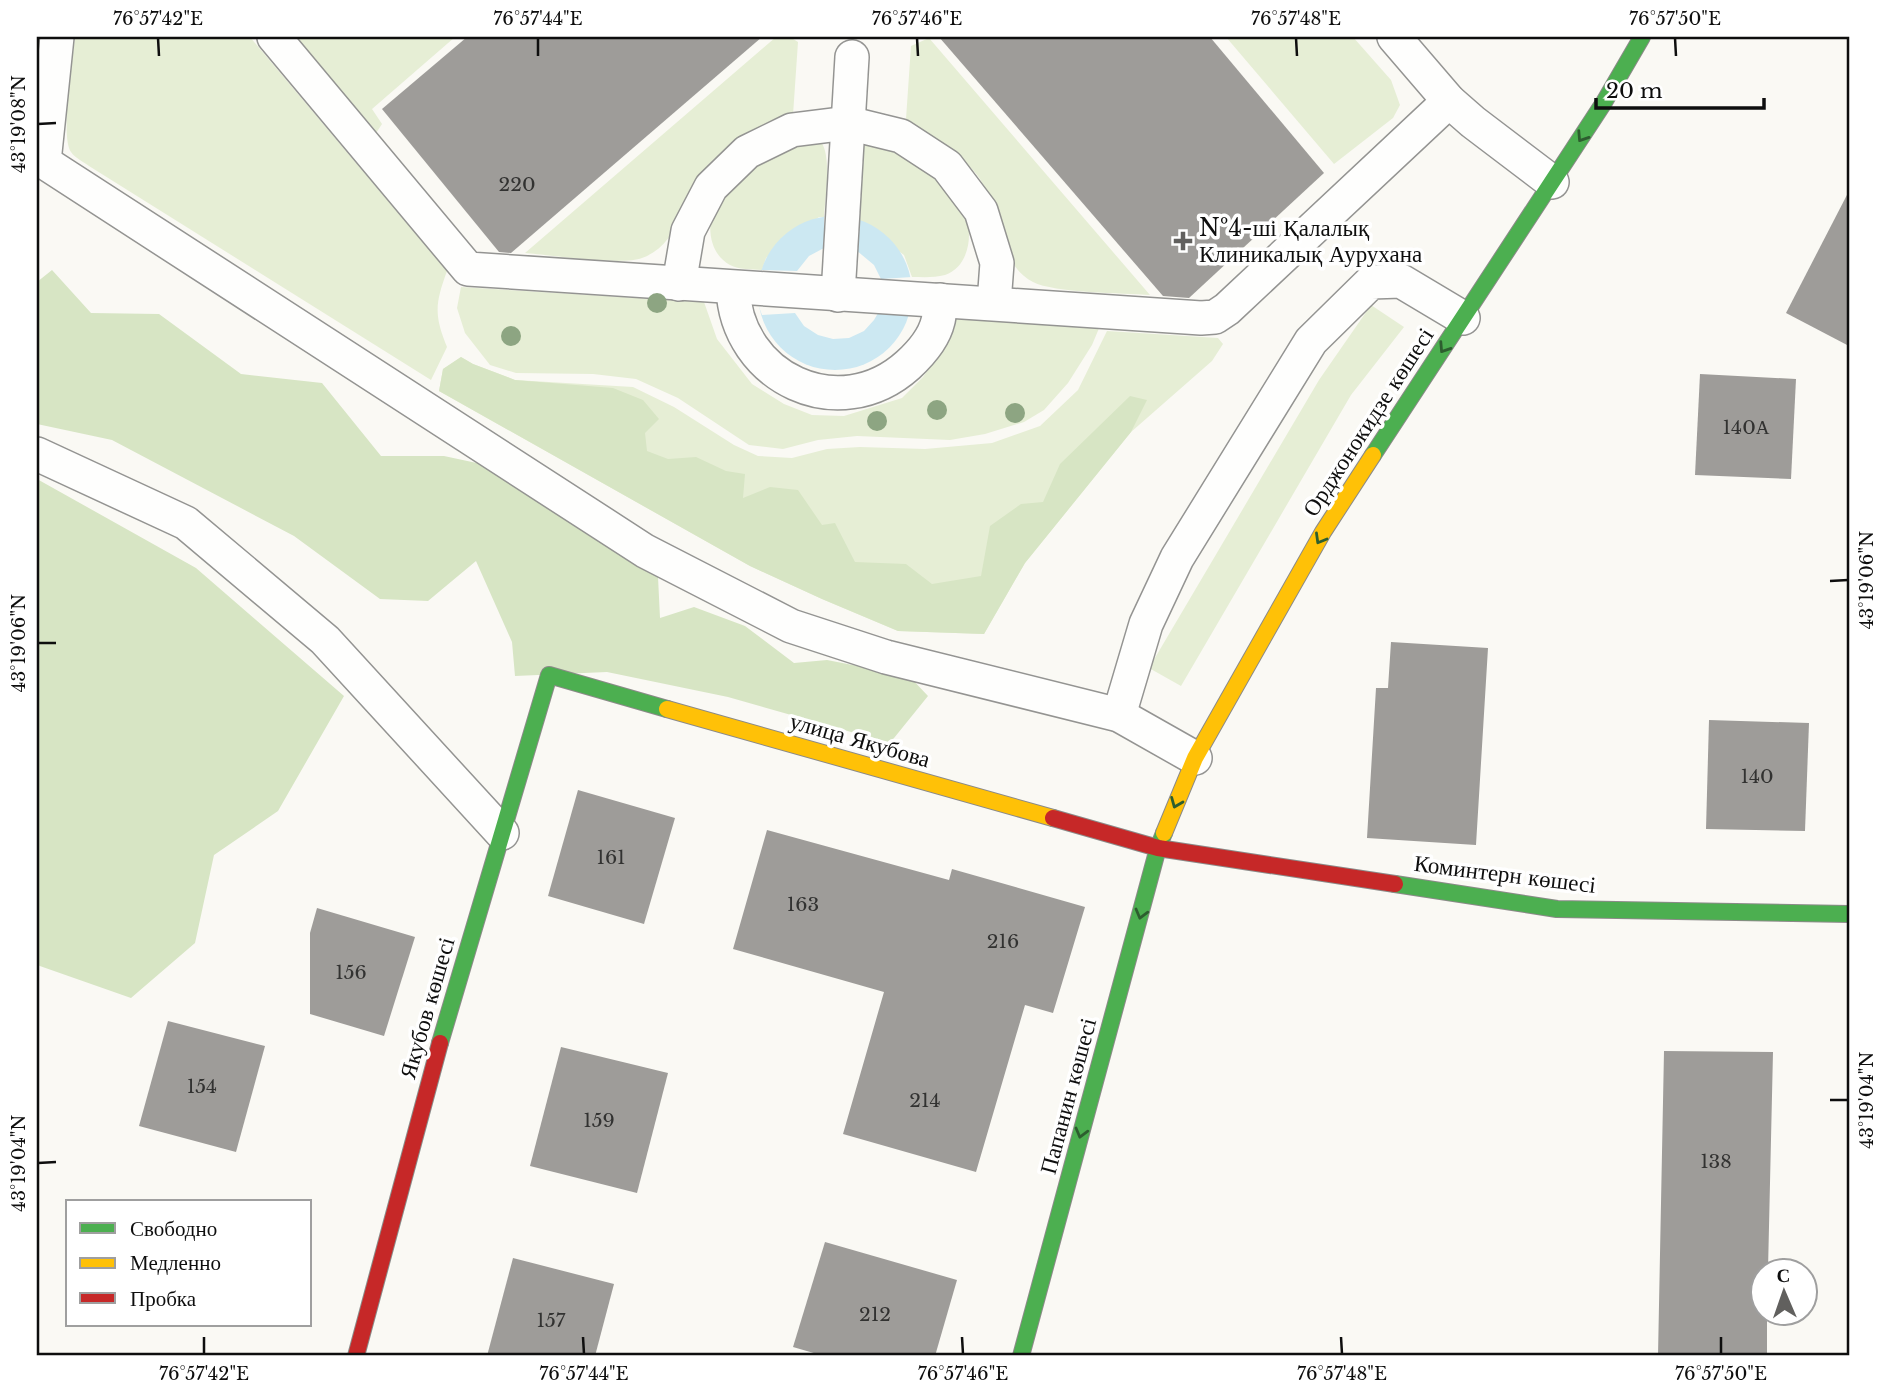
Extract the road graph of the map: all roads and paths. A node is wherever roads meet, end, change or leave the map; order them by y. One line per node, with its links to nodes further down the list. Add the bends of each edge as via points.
1 (57, 37): 8 (lane)
2 (274, 37): 10 (lane, via 468,269)
3 (1394, 37): 6 (lane)
4 (1642, 37): 9 (street, Орджонокидзе көшесі, one-way to 9)
5 (852, 57): 7 (lane)
6 (1449, 101): 9 (lane); 14 (lane, via 1215,317)
7 (848, 123): 10 (lane, via 792,130 747,152 711,187 688,231); 12 (lane); 14 (lane, via 901,136 947,166 981,211 997,263)
8 (41, 160): 18 (lane, via 645,551 791,626 886,657)
9 (1552, 182): 15 (street, Орджонокидзе көшесі)
10 (678, 284): 11 (lane)
11 (745, 289): 12 (lane); 13 (lane, via 734,300 742,331 760,359 788,381 823,393 859,392 893,378 920,354 938,323)
12 (838, 295): 13 (lane)
13 (927, 299): 14 (lane)
14 (994, 303)
15 (1463, 318): 18 (lane, via 1401,281 1371,282 1311,341 1177,558 1146,624); 19 (street, Орджонокидзе көшесі, one-way to 19, via 1323,531)
16 (37, 454): 20 (lane, via 186,523 325,640)
17 (549, 676): 20 (street, Якубов көшесі); 21 (street, улица Якубова)
18 (1119, 715): 19 (lane)
19 (1195, 758): 21 (street, Орджонокидзе көшесі, one-way to 21)
20 (502, 833): 23 (street, Якубов көшесі, via 433,1066)
21 (1158, 848): 22 (street, Коминтерн көшесі, via 1557,909); 24 (street, Папанин көшесі, one-way to 24)
22 (1849, 915)
23 (356, 1356)
24 (1021, 1356)

